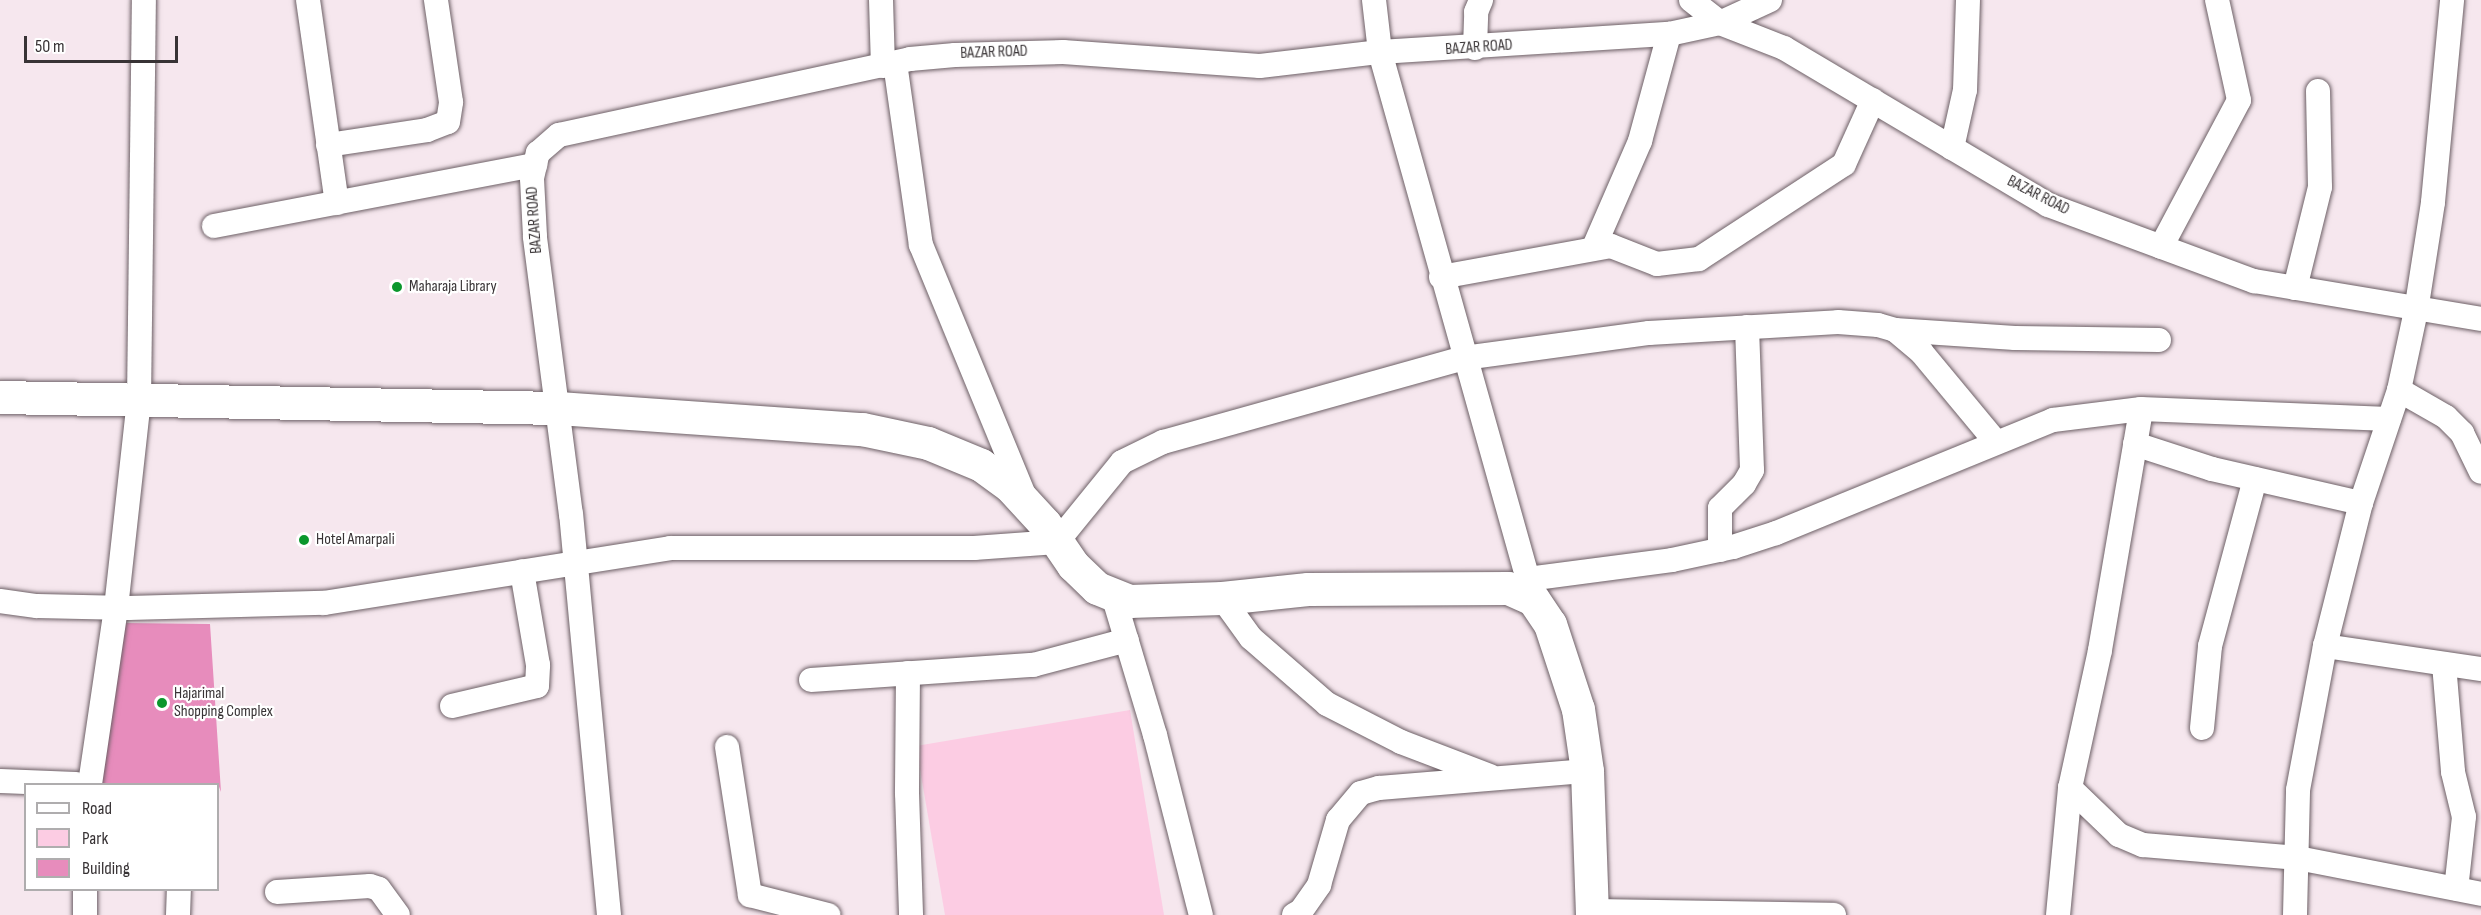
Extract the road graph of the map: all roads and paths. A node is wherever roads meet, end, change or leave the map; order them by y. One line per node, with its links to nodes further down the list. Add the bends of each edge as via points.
1 (144, 0): 36 (street)
2 (308, 0): 19 (street)
3 (436, 0): 19 (street, via 451,102 448,122 427,130)
4 (881, 0): 16 (street)
5 (1374, 0): 15 (street)
6 (1481, 0): 14 (street, via 1476,12)
7 (1691, 0): 12 (street)
8 (1968, 0): 20 (street, via 1965,90)
9 (2217, 0): 25 (street, via 2240,100)
10 (2452, 0): 28 (street, via 2433,202)
11 (1758, 2): 12 (street, BAZAR ROAD)
12 (1720, 23): 13 (street, BAZAR ROAD); 18 (street, BAZAR ROAD, via 1784,48)
13 (1669, 34): 14 (street, BAZAR ROAD); 24 (street, via 1640,141)
14 (1476, 48): 15 (street, BAZAR ROAD)
15 (1380, 52): 16 (street, BAZAR ROAD, via 1260,66 1063,52 955,55); 26 (street)
16 (889, 65): 21 (street, BAZAR ROAD, via 559,135 538,153); 45 (street, via 921,245)
17 (2319, 91): 27 (street, via 2320,187)
18 (1873, 100): 20 (street, BAZAR ROAD); 24 (street, via 1844,164 1699,259 1657,264 1630,251)
19 (328, 145): 22 (street)
20 (1952, 148): 25 (street, BAZAR ROAD, via 2049,205)
21 (535, 165): 22 (street); 37 (street, BAZAR ROAD, via 535,236)
22 (337, 203): 23 (street)
23 (214, 226)
24 (1594, 247): 26 (street)
25 (2161, 247): 27 (street, BAZAR ROAD, via 2254,281)
26 (1441, 277): 33 (street)
27 (2295, 288): 28 (street, BAZAR ROAD)
28 (2416, 310): 29 (street, BAZAR ROAD); 34 (street)
29 (2481, 319)
30 (1747, 327): 31 (street, via 1838,322); 33 (street, via 1649,333); 47 (street, via 1752,471 1720,508)
31 (1894, 330): 32 (street, via 2015,338); 40 (street, via 1922,353)
32 (2159, 340)
33 (1464, 358): 46 (street, via 1254,415 1140,451 1122,462); 50 (street)
34 (2399, 390): 39 (street); 42 (street, via 2445,417 2462,433)
35 (0, 397): 36 (highway)
36 (139, 401): 37 (highway); 54 (street)
37 (558, 408): 45 (highway, via 862,429 928,443 981,465); 48 (street, BAZAR ROAD)
38 (2141, 410): 39 (street); 40 (street, via 2053,420); 41 (street)
39 (2390, 419): 44 (street)
40 (1995, 441): 47 (street, via 1776,533)
41 (2135, 444): 43 (street, via 2212,470); 69 (street, via 2100,650)
42 (2481, 472)
43 (2255, 479): 44 (street); 62 (street, via 2210,646)
44 (2361, 502): 56 (street)
45 (1028, 505): 46 (highway)
46 (1057, 542): 48 (street, via 974,548 670,548); 51 (highway, via 1073,565 1097,588)
47 (1720, 550): 50 (street)
48 (575, 561): 49 (street); 80 (street, BAZAR ROAD)
49 (522, 571): 54 (street, via 324,603); 61 (street, via 538,665 537,686)
50 (1531, 589): 52 (highway, via 1479,585 1308,589); 64 (highway, via 1566,662)
51 (1113, 595): 52 (highway, via 1129,601); 55 (street)
52 (1222, 598): 65 (street, via 1265,651 1348,717)
53 (0, 601): 54 (street)
54 (116, 608): 68 (street)
55 (1127, 640): 59 (street, via 1033,665); 83 (street)
56 (2325, 646): 57 (street); 70 (street, via 2298,790)
57 (2444, 664): 58 (street); 71 (street, via 2453,772 2464,817)
58 (2481, 669)
59 (909, 674): 60 (street); 82 (street)
60 (811, 680)
61 (452, 706)
62 (2202, 728)
63 (727, 747): 81 (street, via 750,896)
64 (1587, 771): 65 (street); 76 (highway)
65 (1495, 778): 84 (street, via 1361,793 1338,820 1319,885)
66 (0, 781): 67 (street)
67 (51, 783)
68 (90, 783)
69 (2070, 788): 70 (street, via 2119,835 2143,845); 86 (street)
70 (2298, 858): 71 (street); 87 (street)
71 (2456, 889): 75 (street)
72 (85, 891): 77 (street)
73 (179, 891): 78 (street)
74 (277, 892): 79 (street, via 369,886 379,889)
75 (2481, 894)
76 (1591, 913): 85 (street)
77 (85, 915)
78 (178, 915)
79 (398, 915)
80 (609, 915)
81 (828, 915)
82 (911, 915)
83 (1201, 915)
84 (1294, 915)
85 (1834, 915)
86 (2058, 915)
87 (2295, 915)

